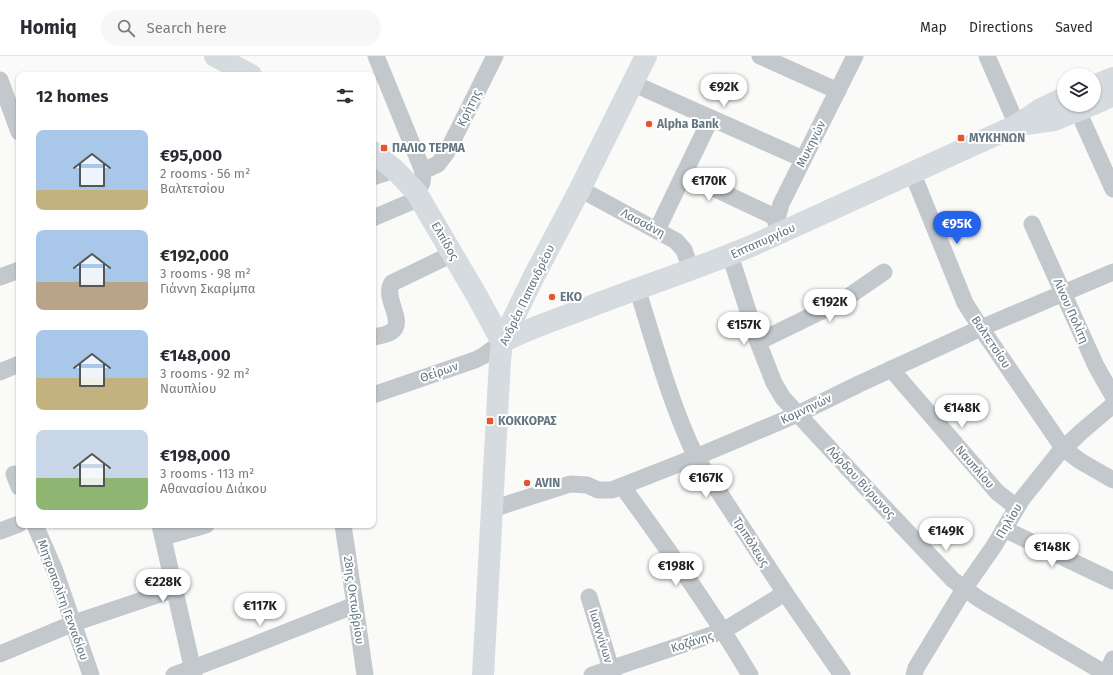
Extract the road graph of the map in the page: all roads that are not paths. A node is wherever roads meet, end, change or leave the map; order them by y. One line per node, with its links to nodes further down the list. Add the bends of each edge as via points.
1 (214, 56): 8 (main road)
2 (376, 56): 24 (street)
3 (495, 56): 24 (street, Κρήτης, via 447,152 438,164)
4 (646, 56): 11 (main road, Ανδρέα Παπανδρέου)
5 (760, 56): 13 (street)
6 (855, 56): 13 (street, Μυκηνών)
7 (987, 56): 20 (street)
8 (245, 72)
9 (1113, 78): 12 (main road)
10 (0, 80): 16 (street)
11 (632, 83): 19 (street); 28 (main road, Ανδρέα Παπανδρέου)
12 (1101, 83)
13 (838, 91): 22 (street, Μυκηνών)
14 (1113, 95): 15 (main road, Επταπυργίου)
15 (1101, 98)
16 (15, 112)
17 (1066, 112): 20 (main road, Επταπυργίου, via 1047,121)
18 (1085, 112): 29 (street)
19 (711, 118): 22 (street); 26 (street)
20 (1017, 125): 25 (main road, Επταπυργίου)
21 (376, 154): 23 (main road, Ελπίδος)
22 (804, 159): 33 (street, Μυκηνών, via 781,204)
23 (395, 170): 27 (street); 30 (main road, Ελπίδος)
24 (423, 171): 30 (street)
25 (912, 172): 33 (main road, Επταπυργίου); 44 (street, Βαλτετσίου, via 961,294)
26 (684, 174): 33 (street); 34 (street)
27 (376, 176)
28 (580, 189): 34 (street, Λασσάνη); 46 (main road, Ανδρέα Παπανδρέου)
29 (1113, 189)
30 (418, 195): 31 (street); 35 (main road, Ελπίδος)
31 (376, 216)
32 (1032, 224): 43 (street, Λίνου Πολίτη)
33 (778, 226): 36 (main road, Επταπυργίου)
34 (657, 230): 37 (street, Λασσάνη, via 682,246)
35 (452, 254): 45 (street, via 392,283 388,291 397,323 388,334); 46 (main road, Ελπίδος)
36 (730, 255): 37 (main road, Επταπυργίου); 47 (street, Λόρδου Βύρωνος)
37 (691, 269): 42 (main road, Επταπυργίου)
38 (16, 271): 41 (street)
39 (884, 272): 47 (street, via 842,301)
40 (1113, 272): 43 (street, Κομνηνών)
41 (0, 277)
42 (637, 288): 46 (main road, Επταπυργίου); 56 (street, Τριπόλεως, via 670,395)
43 (1064, 293): 44 (street, Κομνηνών); 52 (street, Λίνου Πολίτη, via 1096,366)
44 (981, 328): 49 (street, Κομνηνών); 55 (street, Βαλτετσίου)
45 (376, 336)
46 (502, 342): 51 (street, Θείρων, via 475,360); 60 (main road, Ανδρέα Παπανδρέου)
47 (758, 342): 54 (street, Λόρδου Βύρωνος, via 774,383 783,398)
48 (16, 365): 50 (street)
49 (891, 369): 54 (street, Κομνηνών); 59 (street, Ναυπλίου, via 997,492)
50 (0, 372)
51 (376, 394)
52 (1113, 396)
53 (1113, 405): 55 (street, Πηλίου)
54 (798, 414): 56 (street, Κομνηνών); 70 (street, Λόρδου Βύρωνος, via 938,566)
55 (1063, 448): 57 (street, Βαλτετσίου); 59 (street, Πηλίου)
56 (696, 457): 58 (street, Κομνηνών); 71 (street, Τριπόλεως)
57 (1113, 480)
58 (622, 486): 60 (street, Κομνηνών, via 604,491 587,484 570,484); 75 (street)
59 (1016, 507): 65 (street, Πηλίου)
60 (492, 508): 83 (main road, Ανδρέα Παπανδρέου)
61 (16, 525): 66 (street)
62 (36, 528): 74 (street, Μητροπολίτη Γενναδίου)
63 (184, 528): 67 (street)
64 (343, 528): 73 (street, 28ης Οκτωβρίου)
65 (1004, 529): 68 (street); 70 (street, Πηλίου)
66 (0, 531)
67 (161, 531): 69 (street)
68 (1113, 581)
69 (175, 589): 74 (street); 78 (street)
70 (964, 589): 87 (street, Πηλίου); 88 (street, Λόρδου Βύρωνος)
71 (785, 593): 75 (street, Κοζάνης); 86 (street, Τριπόλεως)
72 (588, 597): 79 (street, Ιωαννίνων)
73 (355, 605): 78 (street, via 236,652); 82 (street, 28ης Οκτωβρίου)
74 (74, 623): 76 (street); 80 (street, Μητροπολίτη Γενναδίου)
75 (723, 631): 79 (street, Κοζάνης); 85 (street)
76 (0, 654)
77 (1113, 659): 88 (street)
78 (193, 672): 81 (street)
79 (612, 672): 84 (street, Κοζάνης)
80 (91, 675)
81 (174, 675)
82 (365, 675)
83 (483, 675)
84 (592, 675)
85 (750, 675)
86 (842, 675)
87 (914, 675)
88 (1107, 675)

